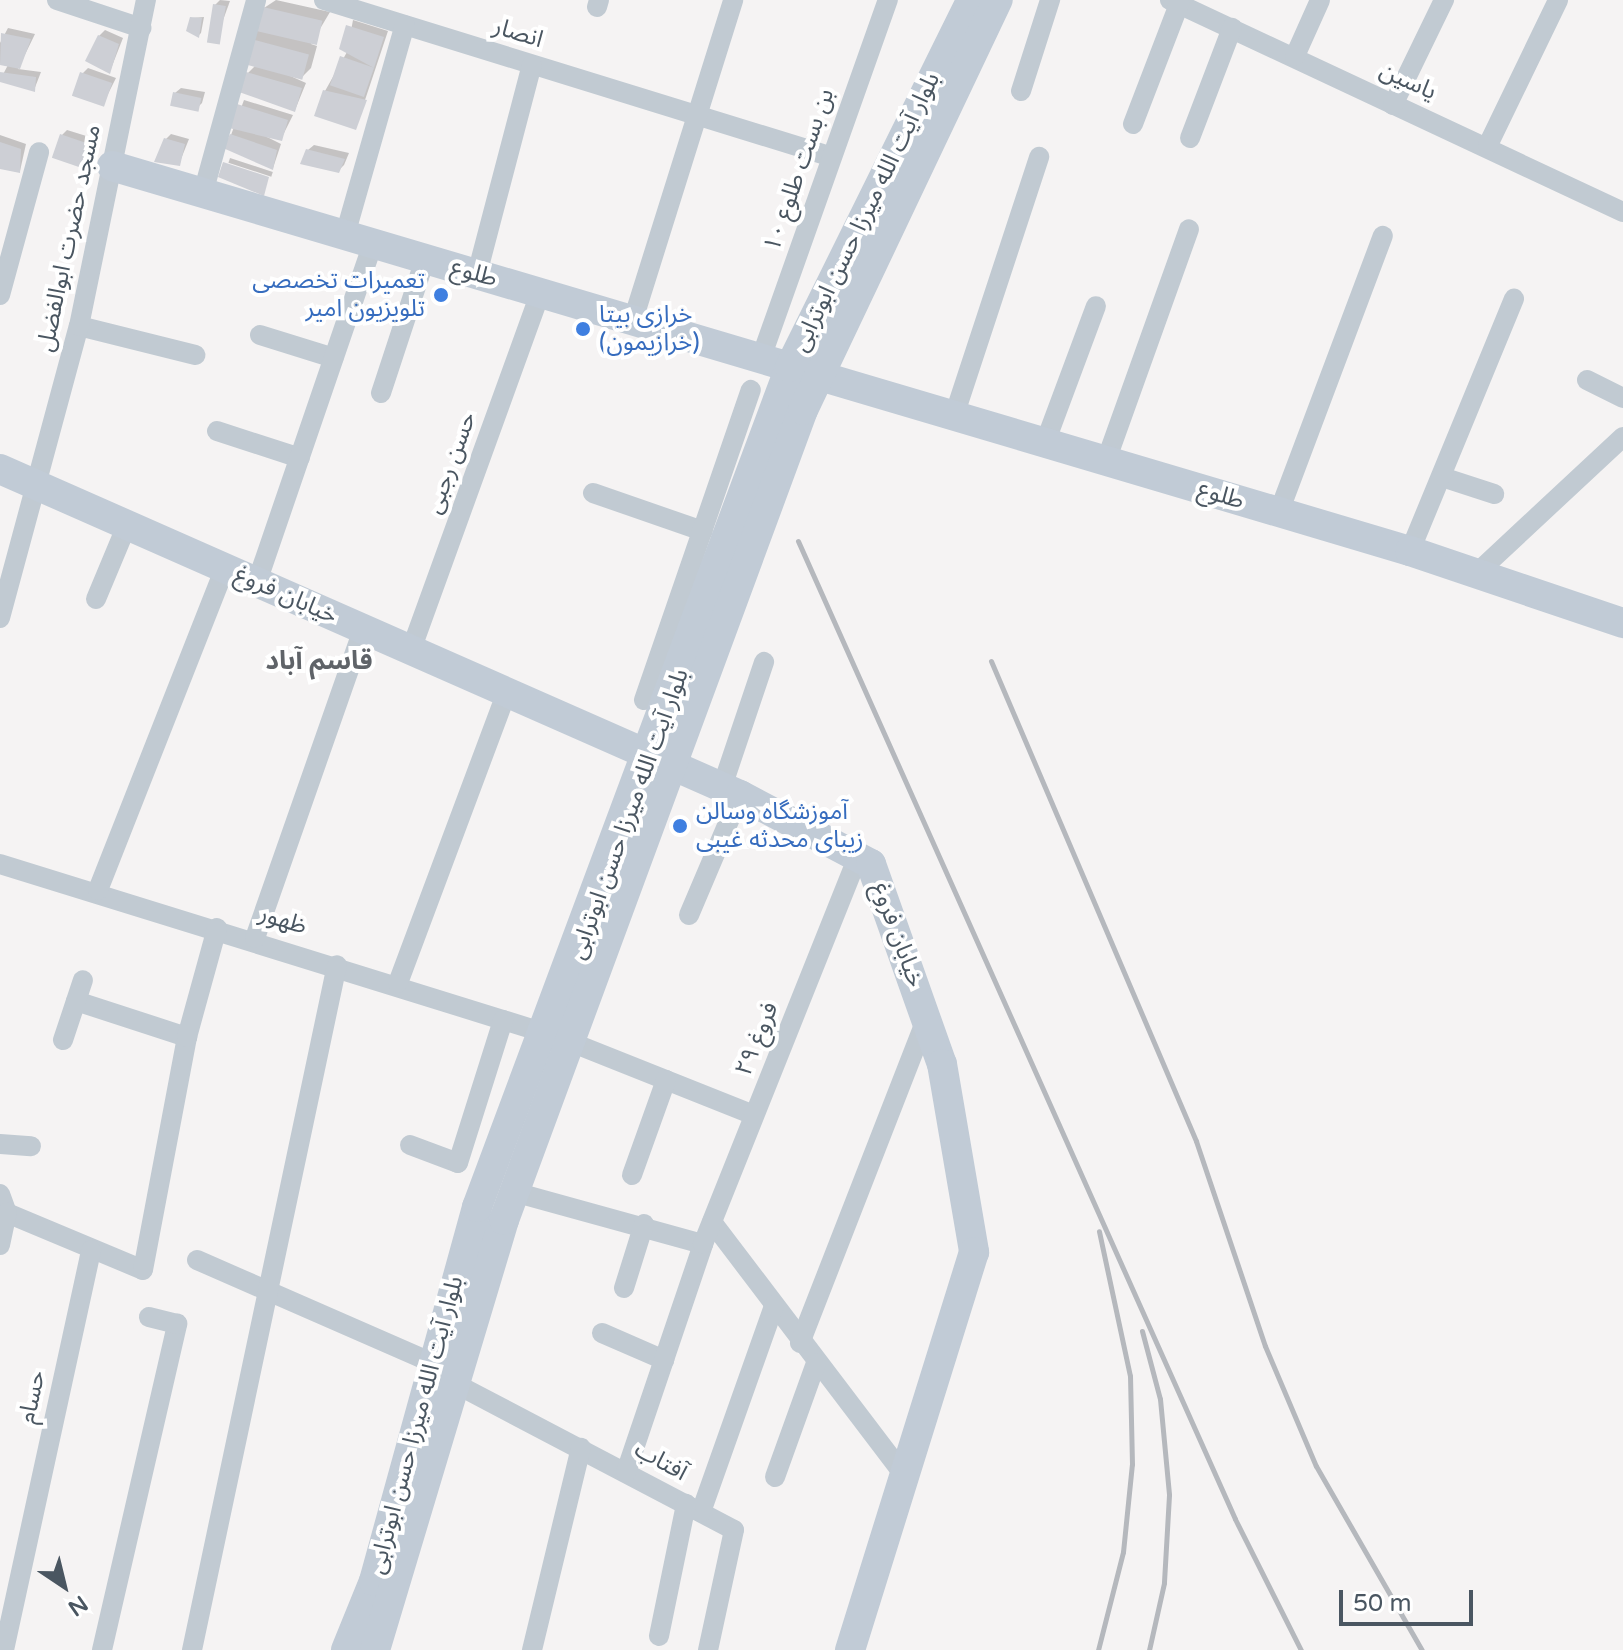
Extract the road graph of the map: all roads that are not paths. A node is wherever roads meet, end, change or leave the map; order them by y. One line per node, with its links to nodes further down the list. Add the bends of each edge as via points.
1 (146, 0): 16 (street, مسجد حضرت ابوالفضل)
2 (256, 0): 30 (street)
3 (324, 0): 14 (street, انصار)
4 (733, 0): 22 (street)
5 (888, 0): 27 (street, بن بست طلوع ۱۰)
6 (971, 0): 47 (street, بلوار آیت الله میرزا حسن ابوترابی)
7 (998, 0): 47 (street, بلوار آیت الله میرزا حسن ابوترابی)
8 (1050, 0): 20 (street)
9 (1320, 0): 18 (street)
10 (1444, 0): 21 (street)
11 (1558, 0): 25 (street)
12 (67, 2): 16 (street)
13 (1174, 2): 17 (street, یاسین); 23 (street)
14 (345, 3): 15 (street, انصار)
15 (405, 25): 19 (street, انصار); 34 (street)
16 (141, 28): 29 (street, مسجد حضرت ابوالفضل)
17 (1232, 28): 18 (street, یاسین); 24 (street)
18 (1295, 56): 21 (street, یاسین)
19 (532, 65): 22 (street, انصار); 36 (street)
20 (1021, 91)
21 (1393, 105): 25 (street, یاسین)
22 (697, 116): 27 (street, انصار); 41 (street)
23 (1133, 124)
24 (1190, 138)
25 (1488, 145): 31 (street, یاسین)
26 (39, 152): 38 (street)
27 (829, 156): 46 (street, بن بست طلوع ۱۰)
28 (1039, 157): 52 (street)
29 (112, 166): 30 (street, طلوع); 42 (street, مسجد حضرت ابوالفضل)
30 (203, 193): 34 (street, طلوع)
31 (1623, 212)
32 (1189, 229): 58 (street)
33 (1383, 236): 64 (street)
34 (359, 239): 35 (street, طلوع); 45 (street)
35 (425, 259): 36 (street, طلوع); 50 (street)
36 (477, 274): 37 (street, طلوع)
37 (540, 293): 41 (street, طلوع); 75 (street, حسن رجبی)
38 (0, 295)
39 (1514, 299): 60 (street)
40 (1096, 306): 55 (street)
41 (633, 320): 46 (street, طلوع)
42 (79, 326): 44 (street); 61 (street, مسجد حضرت ابوالفضل)
43 (260, 335): 45 (street)
44 (195, 355)
45 (334, 358): 57 (street)
46 (761, 358): 47 (street, طلوع)
47 (803, 371): 52 (street, طلوع); 56 (street, بلوار آیت الله میرزا حسن ابوترابی); 80 (street, بلوار آیت الله میرزا حسن ابوترابی)
48 (1587, 380): 51 (street)
49 (751, 390): 56 (street)
50 (381, 393)
51 (1623, 398)
52 (954, 416): 55 (street, طلوع)
53 (217, 431): 57 (street)
54 (1623, 437): 69 (street)
55 (1045, 443): 58 (street, طلوع)
56 (747, 446): 66 (street); 76 (street, بلوار آیت الله میرزا حسن ابوترابی)
57 (300, 458): 70 (street)
58 (1106, 461): 64 (street, طلوع)
59 (0, 469): 61 (street, خیابان فروغ)
60 (1442, 477): 63 (street); 67 (street)
61 (35, 485): 65 (street, خیابان فروغ); 72 (street, مسجد حضرت ابوالفضل)
62 (593, 493): 66 (street)
63 (1494, 494)
64 (1279, 512): 67 (street, طلوع)
65 (127, 525): 68 (street, خیابان فروغ); 71 (street)
66 (703, 531): 76 (street)
67 (1410, 551): 69 (street, طلوع)
68 (225, 568): 70 (street, خیابان فروغ); 84 (street)
69 (1478, 572): 73 (street, طلوع)
70 (257, 582): 74 (street, خیابان فروغ)
71 (96, 599)
72 (0, 618)
73 (1623, 623)
74 (363, 629): 75 (street, خیابان فروغ); 87 (street)
75 (411, 650): 78 (street, خیابان فروغ)
76 (675, 651): 79 (street); 80 (street, بلوار آیت الله میرزا حسن ابوترابی)
77 (764, 662): 81 (street)
78 (507, 692): 80 (street, خیابان فروغ); 90 (street)
79 (644, 700)
80 (661, 760): 81 (street, خیابان فروغ); 95 (street, بلوار آیت الله میرزا حسن ابوترابی)
81 (731, 791): 82 (street, خیابان فروغ); 85 (street)
82 (859, 854): 92 (street, خیابان فروغ, via 880,880); 98 (street, فروغ ۲۹)
83 (0, 864): 84 (street, ظهور)
84 (98, 890): 86 (street, ظهور)
85 (689, 915)
86 (217, 928): 87 (street, ظهور); 94 (street)
87 (255, 938): 88 (street, ظهور)
88 (337, 965): 90 (street, ظهور); 112 (street)
89 (83, 980): 91 (street)
90 (398, 983): 93 (street, ظهور)
91 (76, 1001): 94 (street); 96 (street)
92 (927, 1017): 116 (street); 122 (street, خیابان فروغ, via 955,1125 974,1252 969,1285)
93 (503, 1020): 95 (street, ظهور); 100 (street, via 458,1163)
94 (187, 1037): 109 (street, via 143,1270)
95 (558, 1038): 97 (street, ظهور); 103 (street, بلوار آیت الله میرزا حسن ابوترابی); 118 (street, بلوار آیت الله میرزا حسن ابوترابی, via 477,1207)
96 (63, 1040)
97 (666, 1080): 98 (street, ظهور); 102 (street)
98 (754, 1115): 105 (street, فروغ ۲۹)
99 (0, 1144): 101 (street)
100 (410, 1145)
101 (31, 1146)
102 (632, 1175)
103 (514, 1192): 106 (street); 120 (street, بلوار آیت الله میرزا حسن ابوترابی)
104 (4, 1204): 108 (street); 109 (street)
105 (712, 1222): 107 (street, فروغ ۲۹); 113 (street)
106 (644, 1224): 107 (street); 111 (street)
107 (703, 1244): 117 (street, فروغ ۲۹)
108 (0, 1245)
109 (91, 1250): 127 (street, حسام)
110 (197, 1260): 112 (street)
111 (624, 1288)
112 (264, 1290): 118 (street); 129 (street)
113 (774, 1306): 116 (street); 125 (street)
114 (149, 1317): 128 (street, via 177,1324)
115 (602, 1333): 117 (street)
116 (800, 1343): 119 (street)
117 (664, 1360): 123 (street, فروغ ۲۹)
118 (431, 1362): 130 (street, بلوار آیت الله میرزا حسن ابوترابی, via 374,1581)
119 (816, 1363): 122 (street); 124 (street)
120 (454, 1383): 121 (street, آفتاب); 131 (street, بلوار آیت الله میرزا حسن ابوترابی)
121 (581, 1448): 123 (street, آفتاب); 132 (street)
122 (901, 1471): 134 (street, خیابان فروغ)
123 (626, 1472): 125 (street, آفتاب)
124 (775, 1477)
125 (693, 1508): 126 (street); 133 (street, آفتاب, via 734,1530)
126 (659, 1636)
127 (4, 1650)
128 (102, 1650)
129 (192, 1650)
130 (346, 1650)
131 (375, 1650)
132 (532, 1650)
133 (708, 1650)
134 (850, 1650)

